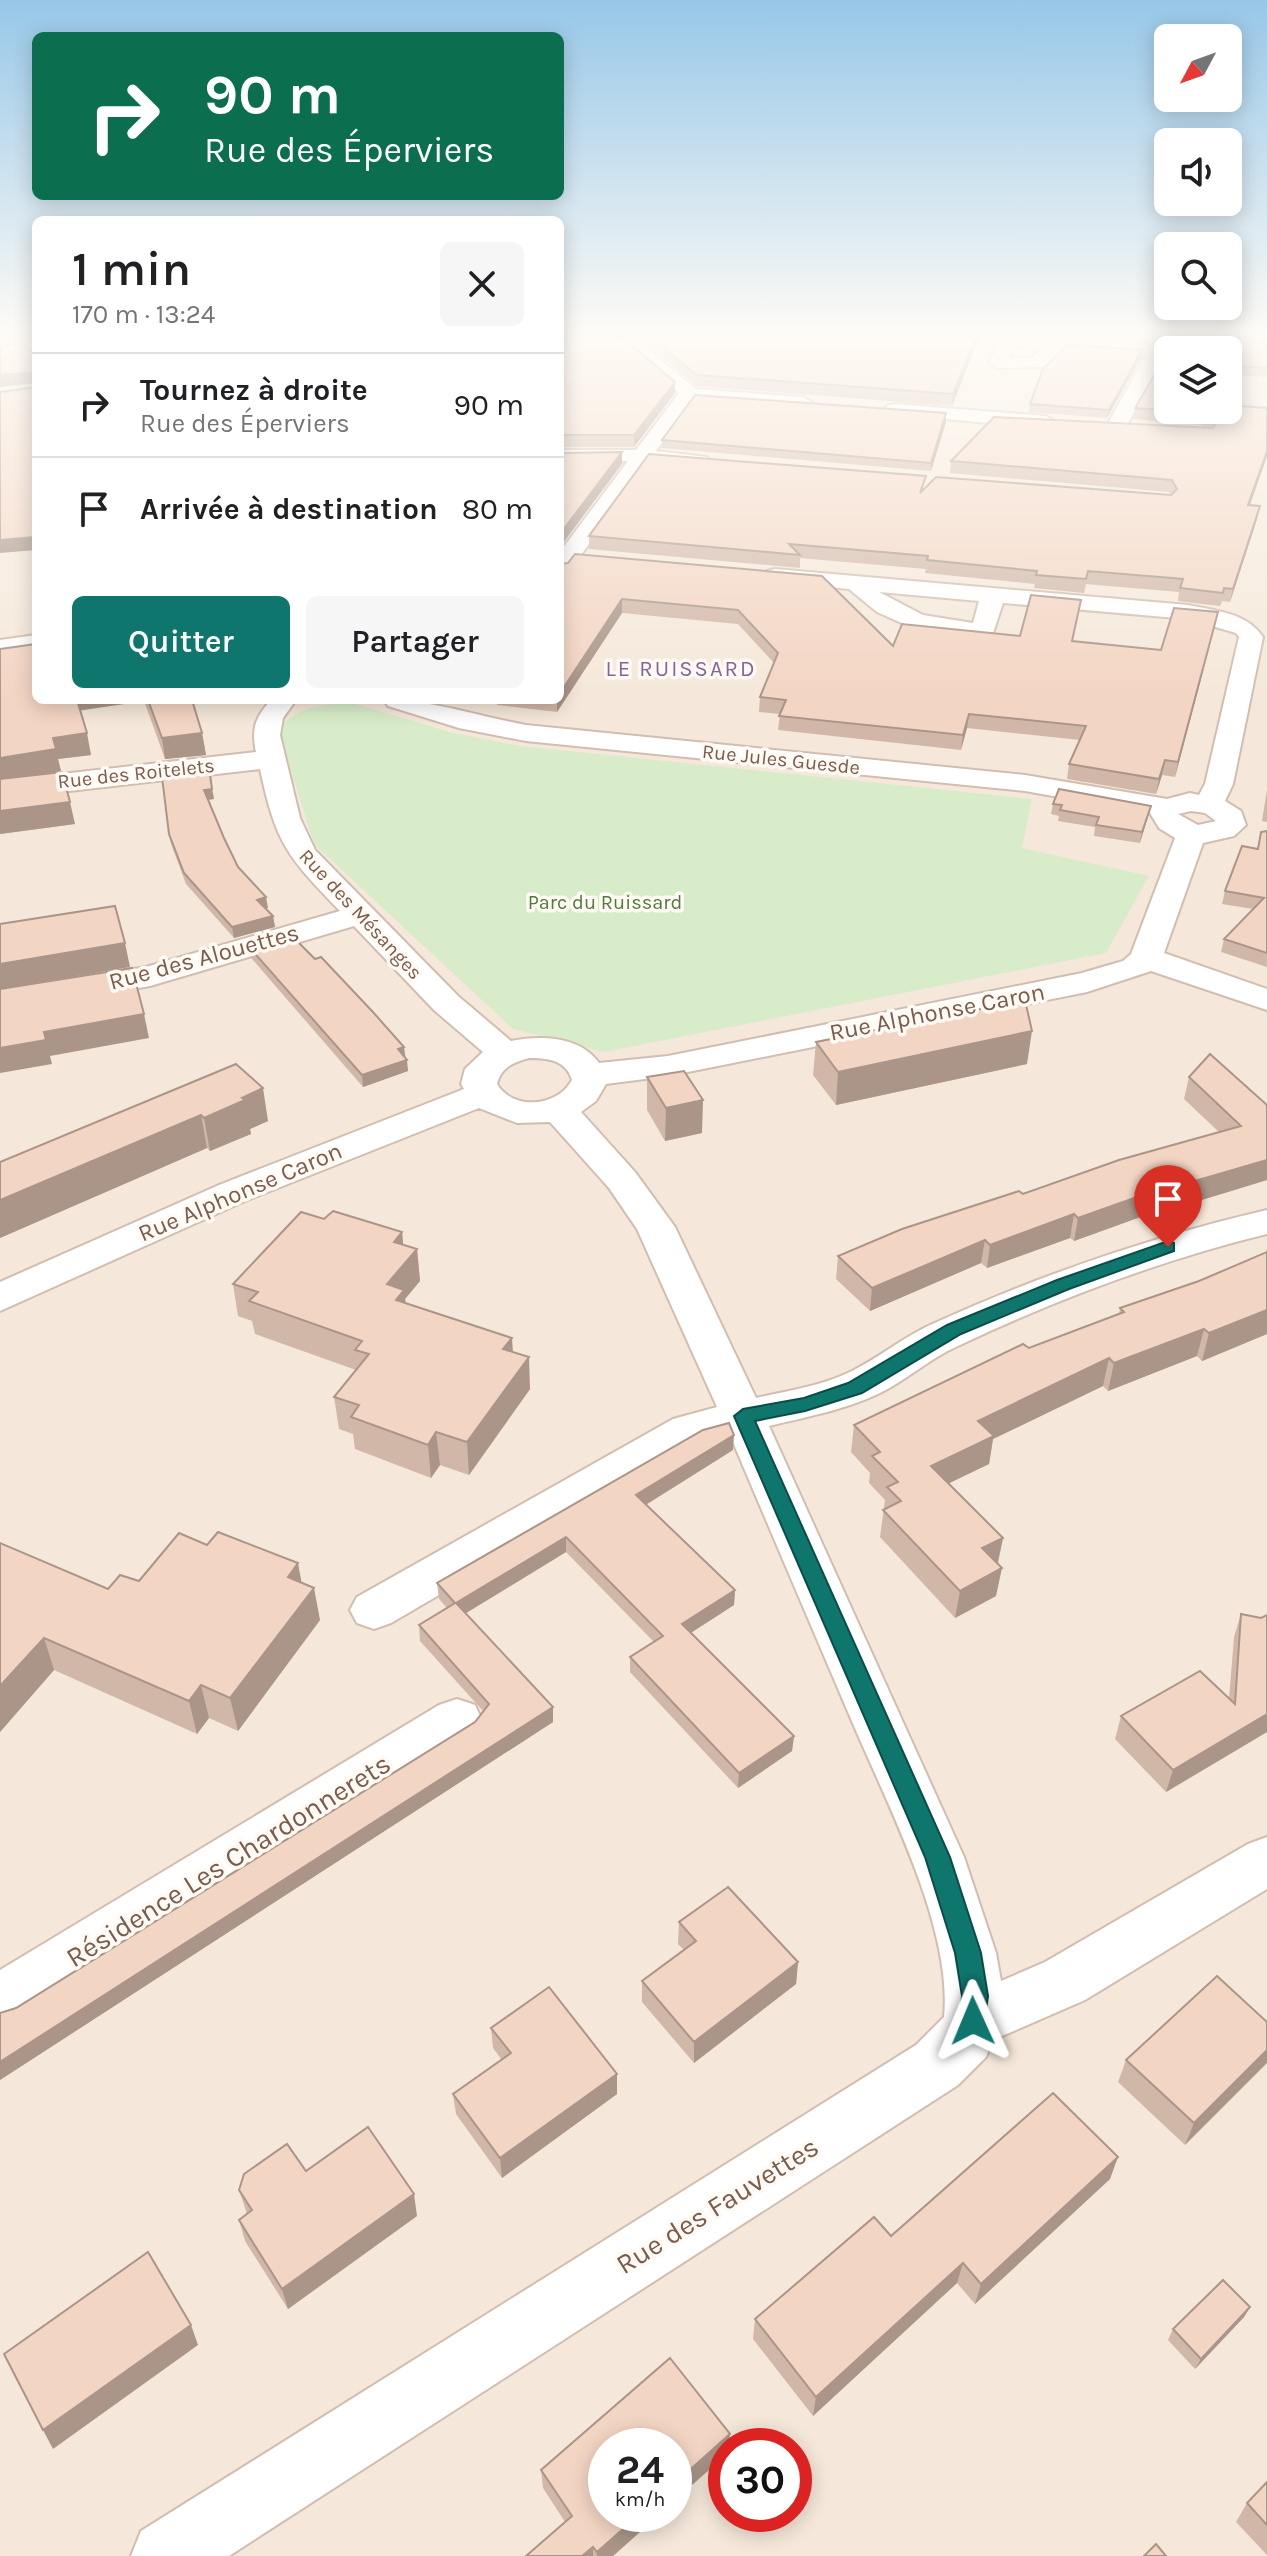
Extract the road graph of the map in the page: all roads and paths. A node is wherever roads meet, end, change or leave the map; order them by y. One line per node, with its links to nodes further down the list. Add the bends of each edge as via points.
1 (640, 456): 5 (street)
2 (643, 456): 3 (street)
3 (719, 463)
4 (598, 560): 5 (street)
5 (564, 563)
6 (751, 574): 7 (street)
7 (857, 584): 8 (street); 8 (street, via 898,616 983,631)
8 (993, 595): 16 (street, via 1200,613 1249,631 1219,784)
9 (32, 643): 10 (street)
10 (0, 647)
11 (288, 704): 14 (street, Rue des Mésanges, via 267,723)
12 (424, 704): 13 (street, Rue Jules Guesde)
13 (457, 709): 16 (street, Rue Jules Guesde, via 539,735 1025,783 1168,808 1164,814 1169,823)
14 (272, 759): 15 (street, Rue des Roitelets); 18 (street, Rue des Mésanges, via 291,836)
15 (0, 790)
16 (1201, 818): 17 (street, via 1218,832); 19 (street)
17 (1243, 828)
18 (359, 915): 21 (street, Rue des Alouettes, via 164,973); 22 (street, Rue des Mésanges)
19 (1146, 958): 20 (street); 23 (street, Rue Alphonse Caron, via 1135,968 1087,982 668,1066)
20 (1267, 1000)
21 (0, 1002)
22 (504, 1053): 23 (street, via 554,1049 576,1057); 24 (street, via 480,1074)
23 (590, 1075): 25 (street, via 584,1095)
24 (483, 1094): 25 (street, via 514,1111); 27 (street, Rue Alphonse Caron, via 232,1193)
25 (558, 1109): 28 (street, via 609,1164 656,1227)
26 (1267, 1222): 28 (street, via 1190,1240 1063,1285 954,1330 841,1393)
27 (0, 1298)
28 (743, 1416): 29 (street, via 674,1437); 33 (street, via 937,1857 968,1953)
29 (374, 1610)
30 (457, 1720): 32 (street, Résidence Les Chardonnerets)
31 (1267, 1861): 33 (street, Rue des Fauvettes, via 1065,1981)
32 (0, 2001)
33 (973, 2021): 34 (street, Rue des Fauvettes, via 937,2065)
34 (166, 2556)

